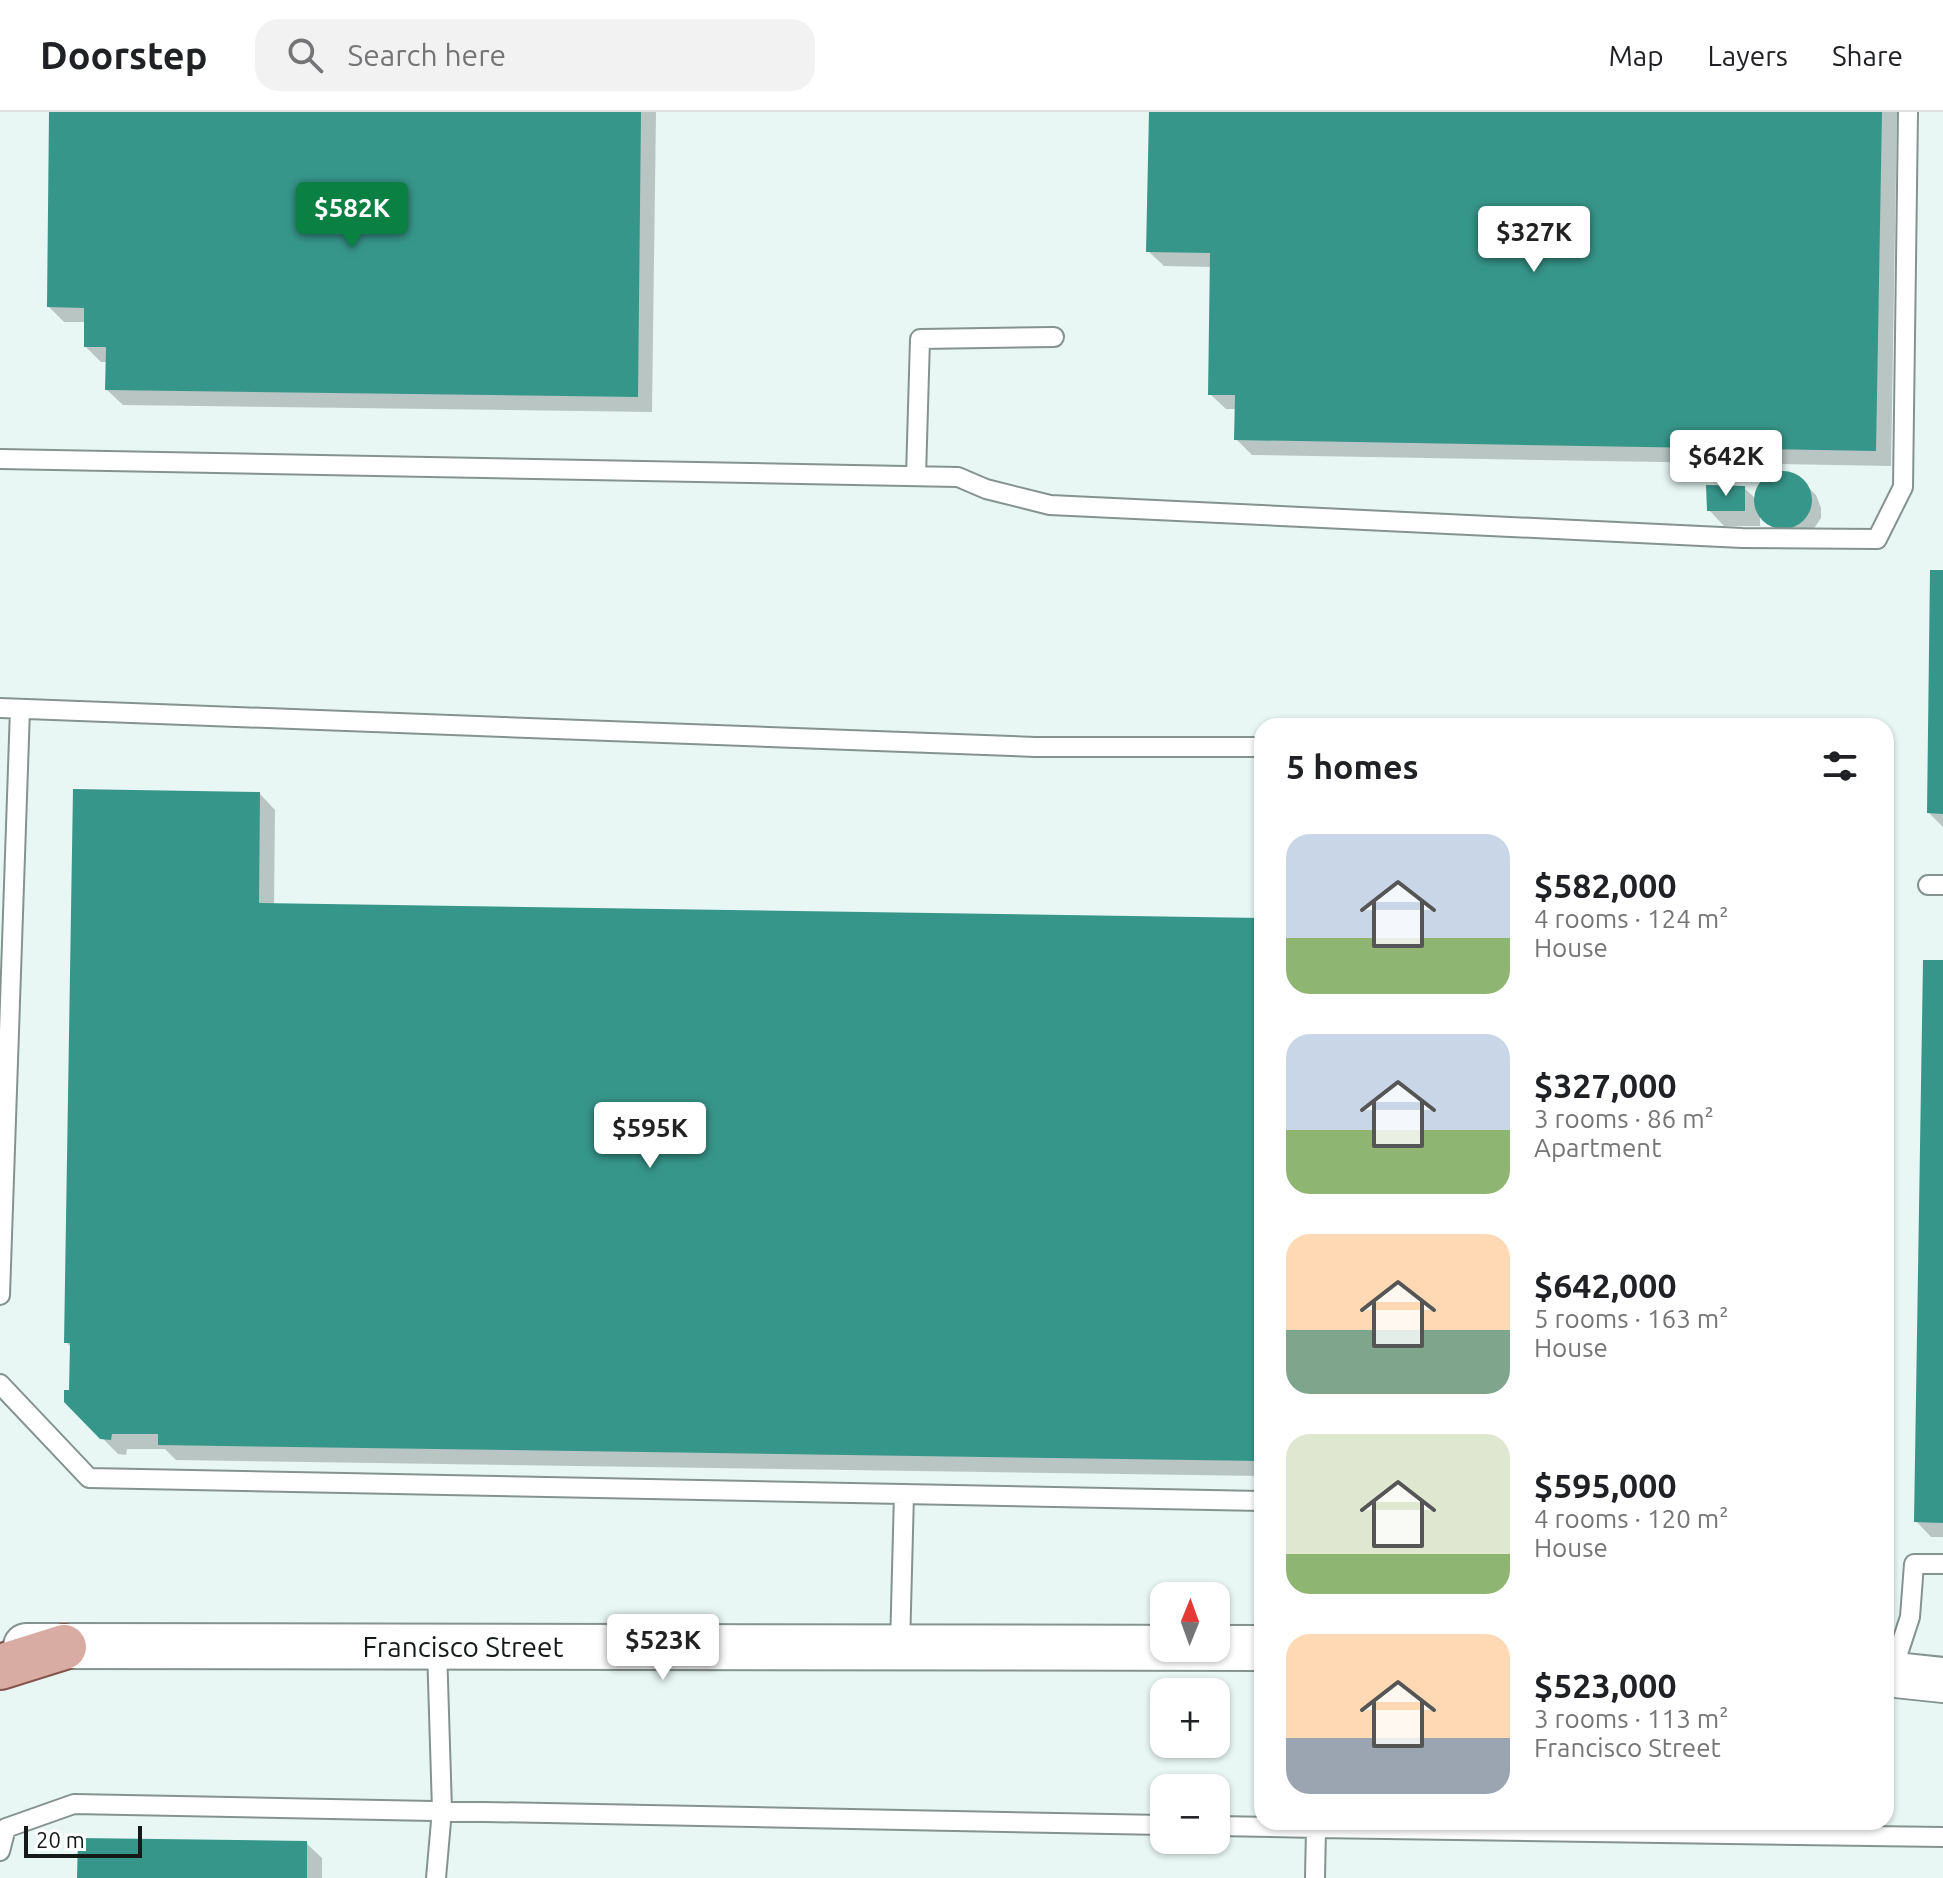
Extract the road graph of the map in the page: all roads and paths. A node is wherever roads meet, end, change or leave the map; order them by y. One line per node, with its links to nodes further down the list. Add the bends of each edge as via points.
1 (1908, 112): 4 (lane, via 1903,487 1877,539 1742,538 1050,505 958,477)
2 (1054, 337): 4 (lane, via 920,339)
3 (0, 459): 4 (lane)
4 (916, 476)
5 (0, 708): 6 (lane)
6 (20, 709): 7 (lane, via 1035,747); 8 (lane)
7 (1254, 747)
8 (0, 1295)
9 (0, 1384): 10 (lane, via 89,1478)
10 (904, 1494): 11 (lane); 16 (lane)
11 (1254, 1501)
12 (1943, 1564): 18 (lane, via 1914,1564 1910,1617)
13 (0, 1646): 14 (street, Francisco Street)
14 (64, 1647): 15 (street, Francisco Street); 19 (main road)
15 (437, 1648): 16 (street, Francisco Street); 22 (lane)
16 (900, 1648): 17 (street, Francisco Street)
17 (1254, 1648)
18 (1894, 1661)
19 (0, 1667)
20 (1894, 1675): 21 (street)
21 (1943, 1680)
22 (442, 1810): 23 (lane); 29 (lane, via 74,1804 6,1828); 30 (lane)
23 (1150, 1825)
24 (1230, 1826): 25 (lane)
25 (1254, 1826)
26 (1316, 1830): 31 (lane)
27 (1577, 1830): 28 (lane)
28 (1943, 1837)
29 (0, 1851)
30 (436, 1878)
31 (1315, 1878)

